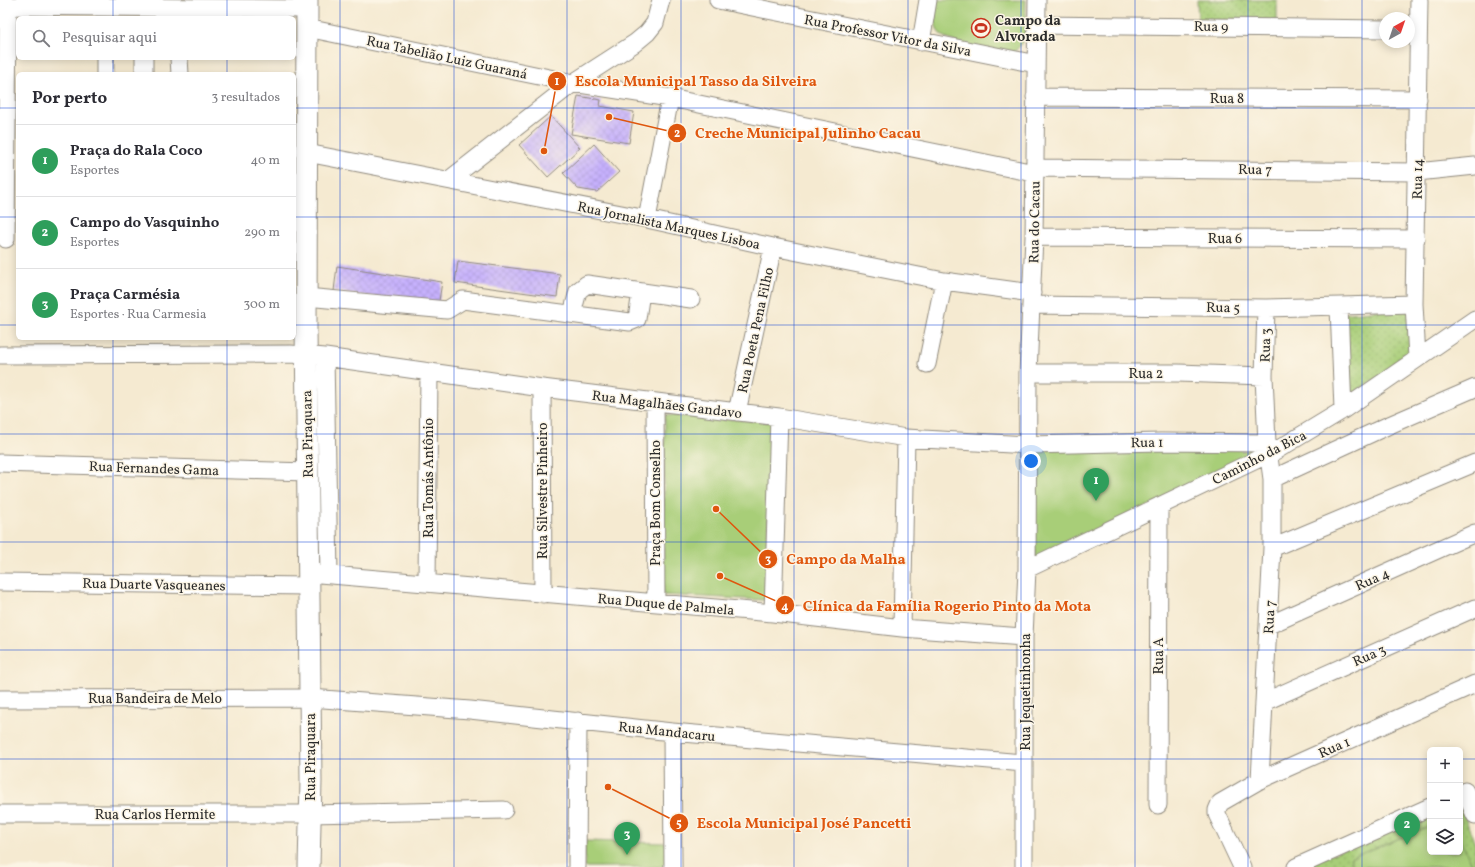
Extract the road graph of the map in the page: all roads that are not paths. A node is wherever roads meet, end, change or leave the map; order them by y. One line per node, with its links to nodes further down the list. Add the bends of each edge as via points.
1 (661, 0): 24 (street, via 655,23 647,33)
2 (718, 0): 15 (street, Rua Professor Vitor da Silva)
3 (928, 0): 15 (street)
4 (1037, 0): 13 (street, Rua do Cacau)
5 (1419, 0): 12 (street, Rua 14)
6 (123, 4): 9 (street, Rua Tabelião Luiz Guaraná); 10 (street, Rua Tabelião Luiz Guaraná)
7 (4, 6): 9 (street, Rua Tabelião Luiz Guaraná); 35 (street)
8 (177, 9): 10 (street, Rua Tabelião Luiz Guaraná); 11 (street, Rua Tabelião Luiz Guaraná)
9 (104, 12)
10 (145, 13)
11 (307, 13): 24 (street, Rua Tabelião Luiz Guaraná); 28 (main road, Rua Piraquara)
12 (1415, 23)
13 (1037, 25): 14 (street, Rua 9); 20 (street, Rua do Cacau)
14 (1379, 29)
15 (921, 42): 20 (street, Rua Professor Vitor da Silva)
16 (1415, 46): 27 (street, Rua 14)
17 (105, 60): 21 (street)
18 (144, 60): 22 (street)
19 (179, 60): 23 (street)
20 (1036, 64): 25 (street, Rua do Cacau)
21 (105, 72)
22 (144, 72)
23 (180, 72)
24 (573, 83): 26 (street, Rua Tabelião Luiz Guaraná); 32 (street)
25 (1035, 97): 27 (street, Rua 8); 30 (street, Rua do Cacau)
26 (670, 98): 30 (street, Rua Tabelião Luiz Guaraná); 33 (street)
27 (1418, 99): 31 (street, Rua 14)
28 (306, 154): 32 (street, Rua Jornalista Marques Lisboa); 40 (main road, Rua Piraquara)
29 (1475, 166): 31 (street, Rua 7)
30 (1034, 171): 31 (street, Rua 7); 34 (street, Rua do Cacau)
31 (1417, 172): 36 (street, Rua 14)
32 (449, 180): 33 (street, Rua Jornalista Marques Lisboa)
33 (647, 219): 37 (street, Rua Jornalista Marques Lisboa)
34 (1034, 237): 36 (street, Rua 6); 42 (street, Rua do Cacau)
35 (8, 239)
36 (1416, 239): 43 (street, Rua 14)
37 (773, 247): 38 (street, Rua Jornalista Marques Lisboa); 59 (street, Rua Poeta Pena Filho)
38 (944, 281): 42 (street, Rua Jornalista Marques Lisboa); 51 (street)
39 (641, 292): 41 (street); 46 (street, via 587,284 578,291); 46 (street, via 637,319 634,322)
40 (306, 296): 46 (street, via 447,310 463,300); 49 (main road, Rua Piraquara)
41 (691, 299)
42 (1032, 299): 45 (street, Rua 5); 53 (street, Rua do Cacau)
43 (1414, 304): 44 (street, Rua 5); 50 (street, Rua 14)
44 (1339, 307): 45 (street, Rua 5); 58 (street)
45 (1266, 308): 54 (street, Rua 3)
46 (572, 314)
47 (1475, 319): 50 (street, Caminho da Bica)
48 (0, 355): 49 (street, Rua Magalhães Gandavo, via 273,353)
49 (316, 356): 52 (street, Rua Magalhães Gandavo); 66 (main road, Rua Piraquara); 72 (street)
50 (1417, 358): 58 (street, Caminho da Bica)
51 (927, 364)
52 (429, 373): 55 (street, Rua Magalhães Gandavo); 75 (street, Rua Tomás Antônio)
53 (1028, 374): 54 (street, Rua 2, via 1178,373); 62 (street, Rua do Cacau)
54 (1264, 376): 63 (street, Rua 3)
55 (542, 388): 57 (street, Rua Magalhães Gandavo); 76 (street, Rua Silvestre Pinheiro)
56 (1470, 391): 67 (street)
57 (655, 403): 59 (street, Rua Magalhães Gandavo); 77 (street, Praça Bom Conselho)
58 (1343, 410): 63 (street, Caminho da Bica)
59 (738, 412): 60 (street, Rua Magalhães Gandavo)
60 (779, 417): 61 (street, Rua Magalhães Gandavo); 79 (street)
61 (906, 438): 62 (street, Rua Magalhães Gandavo); 81 (street)
62 (1028, 445): 63 (street, Rua 1, via 1161,442); 71 (street, Rua Jequetinhonha)
63 (1269, 449): 67 (street, Rua 7); 68 (street, Caminho da Bica)
64 (0, 463): 66 (street, Rua Fernandes Gama)
65 (1475, 463): 70 (street)
66 (307, 472): 73 (main road, Rua Piraquara)
67 (1272, 479): 70 (street, Rua 7)
68 (1159, 506): 71 (street, Caminho da Bica); 92 (street, Rua A)
69 (1475, 533): 80 (street, Rua 4)
70 (1272, 548): 80 (street, Rua 7)
71 (1027, 569): 82 (street, Rua Jequetinhonha)
72 (329, 575): 73 (street, Rua Duque de Palmela); 75 (street, Rua Duque de Palmela)
73 (308, 580): 74 (street, Rua Duarte Vasqueanes); 84 (main road, Rua Piraquara)
74 (0, 582)
75 (427, 583): 76 (street, Rua Duque de Palmela)
76 (542, 594): 77 (street, Rua Duque de Palmela)
77 (656, 603): 79 (street, Rua Duque de Palmela)
78 (1475, 608): 86 (street, Rua 3)
79 (773, 613): 81 (street, Rua Duque de Palmela)
80 (1269, 625): 86 (street, Rua 7)
81 (902, 628): 82 (street, Rua Duque de Palmela)
82 (1024, 637): 89 (street, Rua Jequetinhonha)
83 (1475, 684): 90 (street, Rua 1)
84 (310, 698): 85 (street, Rua Bandeira de Melo); 87 (street, Rua Mandacaru); 96 (main road, Rua Piraquara)
85 (0, 699)
86 (1264, 702): 90 (street, Rua 7)
87 (578, 721): 88 (street, Rua Mandacaru); 99 (street)
88 (672, 732): 89 (street, Rua Mandacaru); 100 (street)
89 (1024, 763): 101 (street, Rua Jequetinhonha)
90 (1260, 780): 102 (street, Rua 1, via 1220,803 1217,810)
91 (1466, 791): 97 (street)
92 (1158, 805)
93 (1427, 808): 103 (street)
94 (504, 810): 96 (street, Rua Carlos Hermite)
95 (0, 814): 96 (street, Rua Carlos Hermite)
96 (310, 814): 98 (main road, Rua Piraquara)
97 (1475, 815)
98 (309, 867)
99 (577, 867)
100 (673, 867)
101 (1024, 867)
102 (1242, 867)
103 (1296, 867)

